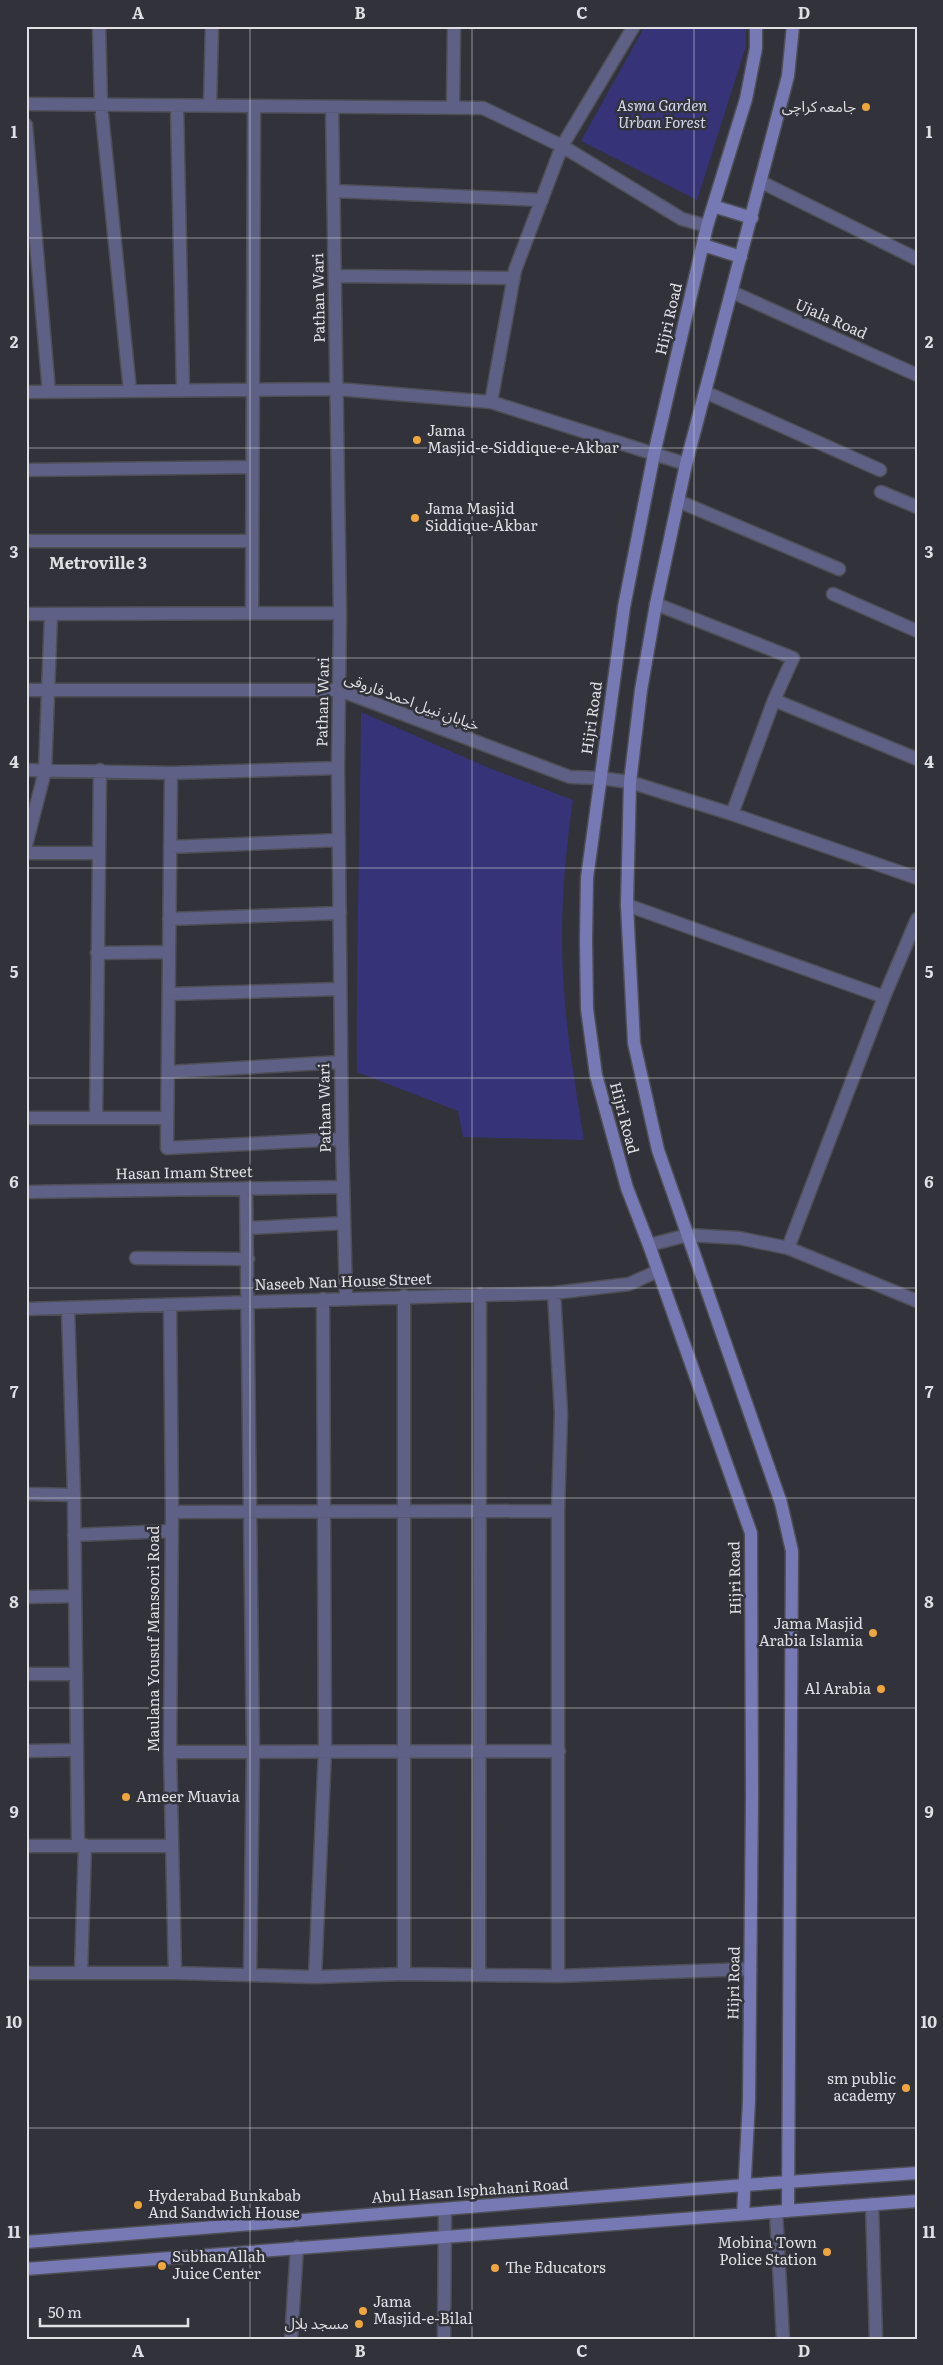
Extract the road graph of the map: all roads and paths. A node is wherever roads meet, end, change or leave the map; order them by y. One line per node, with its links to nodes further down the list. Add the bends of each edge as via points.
1 (99, 26): 8 (street)
2 (212, 26): 10 (street)
3 (454, 26): 13 (street)
4 (634, 26): 15 (street)
5 (756, 26): 19 (main road, Hijri Road, via 756,48 746,99)
6 (793, 26): 16 (main road, Hijri Road, via 788,76)
7 (26, 104): 8 (street)
8 (101, 105): 9 (street); 32 (street)
9 (177, 106): 10 (street); 30 (street)
10 (210, 106): 11 (street)
11 (254, 107): 12 (street); 31 (street)
12 (332, 107): 13 (street); 17 (street, Pathan Wari)
13 (452, 108): 15 (street, via 484,108)
14 (26, 125): 34 (street)
15 (562, 146): 18 (street); 21 (street, via 682,219)
16 (762, 182): 20 (main road, Hijri Road); 24 (street)
17 (334, 191): 18 (street); 25 (street, Pathan Wari)
18 (542, 200): 26 (street)
19 (713, 206): 20 (main road); 21 (main road, Hijri Road)
20 (752, 218): 23 (main road, Hijri Road)
21 (707, 226): 22 (main road, Hijri Road)
22 (703, 245): 23 (main road); 37 (main road, Hijri Road)
23 (741, 257): 27 (main road, Hijri Road)
24 (917, 259)
25 (335, 276): 26 (street); 29 (street, Pathan Wari)
26 (514, 278): 36 (street)
27 (732, 292): 28 (street, Ujala Road); 35 (main road, Hijri Road)
28 (917, 375)
29 (337, 389): 31 (street); 36 (street); 51 (street, Pathan Wari)
30 (183, 390): 31 (street); 32 (street)
31 (253, 390): 39 (street)
32 (130, 391): 34 (street)
33 (26, 392): 34 (street)
34 (49, 392)
35 (705, 392): 38 (main road, Hijri Road); 41 (street)
36 (491, 402): 37 (street)
37 (654, 454): 38 (street); 65 (main road, Hijri Road, via 624,607)
38 (686, 464): 43 (main road, Hijri Road)
39 (252, 467): 40 (street); 46 (street)
40 (26, 470)
41 (880, 470)
42 (881, 492): 44 (street)
43 (678, 500): 47 (street); 49 (main road, Hijri Road)
44 (917, 507)
45 (26, 541): 46 (street)
46 (252, 541): 50 (street)
47 (839, 569)
48 (833, 594): 54 (street)
49 (656, 604): 58 (street, via 793,658); 66 (main road, Hijri Road)
50 (252, 612): 51 (street); 53 (street)
51 (340, 613): 57 (street, Pathan Wari)
52 (26, 614): 53 (street)
53 (51, 615): 56 (street)
54 (917, 631)
55 (26, 690): 56 (street, خیابانِ نبیل احمد فاروقی)
56 (47, 690): 57 (street, خیابانِ نبیل احمد فاروقی); 63 (street)
57 (339, 690): 60 (street, Pathan Wari); 65 (street, خیابانِ نبیل احمد فاروقی, via 570,777)
58 (774, 700): 59 (street); 67 (street)
59 (917, 759)
60 (338, 768): 64 (street); 68 (street, Pathan Wari)
61 (26, 770): 63 (street)
62 (100, 770): 63 (street); 64 (street); 72 (street)
63 (45, 771): 69 (street)
64 (171, 773): 70 (street)
65 (600, 778): 66 (street, خیابانِ نبیل احمد فاروقی); 95 (main road, Hijri Road, via 587,878 587,1009 596,1075 627,1188)
66 (630, 782): 67 (street, خیابانِ نبیل احمد فاروقی); 74 (main road, Hijri Road)
67 (732, 814): 73 (street, خیابانِ نبیل احمد فاروقی)
68 (339, 840): 70 (street); 75 (street, Pathan Wari)
69 (26, 845)
70 (170, 848): 76 (street)
71 (26, 853): 72 (street)
72 (98, 853): 79 (street)
73 (917, 878)
74 (627, 905): 82 (street); 94 (main road, Hijri Road, via 634,1043 658,1150)
75 (340, 913): 76 (street); 80 (street, Pathan Wari)
76 (169, 919): 78 (street)
77 (917, 919): 82 (street)
78 (169, 952): 79 (street); 81 (street)
79 (97, 954): 86 (street)
80 (340, 988): 81 (street); 83 (street, Pathan Wari)
81 (168, 994): 84 (street)
82 (884, 997): 96 (street)
83 (341, 1062): 84 (street); 88 (street, Pathan Wari)
84 (168, 1072): 87 (street)
85 (26, 1118): 86 (street)
86 (96, 1118): 87 (street)
87 (167, 1118): 88 (street, via 167,1148)
88 (342, 1139): 89 (street, Pathan Wari)
89 (343, 1187): 90 (street, Hasan Imam Street); 92 (street, Pathan Wari)
90 (246, 1188): 91 (street, Hasan Imam Street); 93 (street)
91 (26, 1192)
92 (344, 1224): 93 (street); 103 (street, Pathan Wari)
93 (247, 1228): 98 (street)
94 (688, 1235): 95 (street); 96 (street, via 739,1238); 145 (main road, Hijri Road, via 781,1503 792,1551)
95 (649, 1245): 99 (main road, Hijri Road)
96 (788, 1248): 105 (street)
97 (136, 1258): 98 (street)
98 (248, 1259): 106 (street)
99 (658, 1271): 100 (street, Naseeb Nan House Street, via 629,1284); 135 (main road, Hijri Road, via 751,1533)
100 (554, 1293): 101 (street, Naseeb Nan House Street); 115 (street, via 561,1413)
101 (480, 1294): 102 (street, Naseeb Nan House Street); 114 (street)
102 (404, 1296): 103 (street, Naseeb Nan House Street); 113 (street)
103 (346, 1298): 104 (street, Naseeb Nan House Street)
104 (323, 1299): 106 (street, Naseeb Nan House Street); 112 (street)
105 (917, 1301)
106 (249, 1302): 107 (street, Naseeb Nan House Street); 117 (street)
107 (170, 1305): 109 (street, Naseeb Nan House Street); 116 (street, Maulana Yousuf Mansoori Road)
108 (26, 1309): 109 (street, Naseeb Nan House Street)
109 (68, 1309): 111 (street)
110 (26, 1494): 111 (street)
111 (74, 1495): 119 (street)
112 (323, 1511): 113 (street); 117 (street); 125 (street)
113 (404, 1511): 114 (street); 126 (street)
114 (480, 1511): 115 (street); 127 (street)
115 (558, 1511): 128 (street)
116 (172, 1512): 117 (street); 118 (street, Maulana Yousuf Mansoori Road)
117 (251, 1512): 130 (street)
118 (172, 1532): 119 (street); 131 (street, Maulana Yousuf Mansoori Road)
119 (74, 1535): 120 (street)
120 (75, 1596): 121 (street); 123 (street)
121 (26, 1597)
122 (26, 1674): 123 (street)
123 (76, 1674): 124 (street)
124 (77, 1750): 129 (street); 132 (street)
125 (325, 1750): 126 (street); 130 (street); 143 (street)
126 (404, 1750): 127 (street); 139 (street)
127 (479, 1750): 128 (street); 141 (street)
128 (559, 1750): 142 (street)
129 (26, 1751)
130 (253, 1751): 131 (street); 140 (street)
131 (170, 1752): 134 (street, Maulana Yousuf Mansoori Road)
132 (82, 1845): 133 (street); 134 (street); 137 (street)
133 (26, 1846)
134 (172, 1846): 138 (street, Maulana Yousuf Mansoori Road)
135 (750, 1969): 142 (street); 146 (main road, Hijri Road)
136 (26, 1973): 137 (street)
137 (82, 1973): 138 (street)
138 (175, 1973): 140 (street)
139 (404, 1974): 141 (street); 143 (street)
140 (250, 1975): 143 (street)
141 (479, 1975): 142 (street)
142 (558, 1976)
143 (315, 1977)
144 (917, 2173): 145 (main road, Abul Hasan Isphahani Road)
145 (788, 2183): 146 (main road, Abul Hasan Isphahani Road); 150 (main road, Hijri Road)
146 (745, 2185): 149 (main road, Abul Hasan Isphahani Road); 151 (main road, Hijri Road)
147 (917, 2201): 148 (main road)
148 (872, 2204): 150 (main road); 159 (street)
149 (445, 2209): 152 (street); 153 (main road, Abul Hasan Isphahani Road)
150 (782, 2211): 151 (main road); 158 (street)
151 (744, 2214): 152 (main road)
152 (446, 2236): 154 (main road); 157 (street)
153 (26, 2242)
154 (297, 2247): 155 (main road); 156 (street)
155 (26, 2269)
156 (291, 2339)
157 (444, 2339)
158 (783, 2339)
159 (876, 2339)

